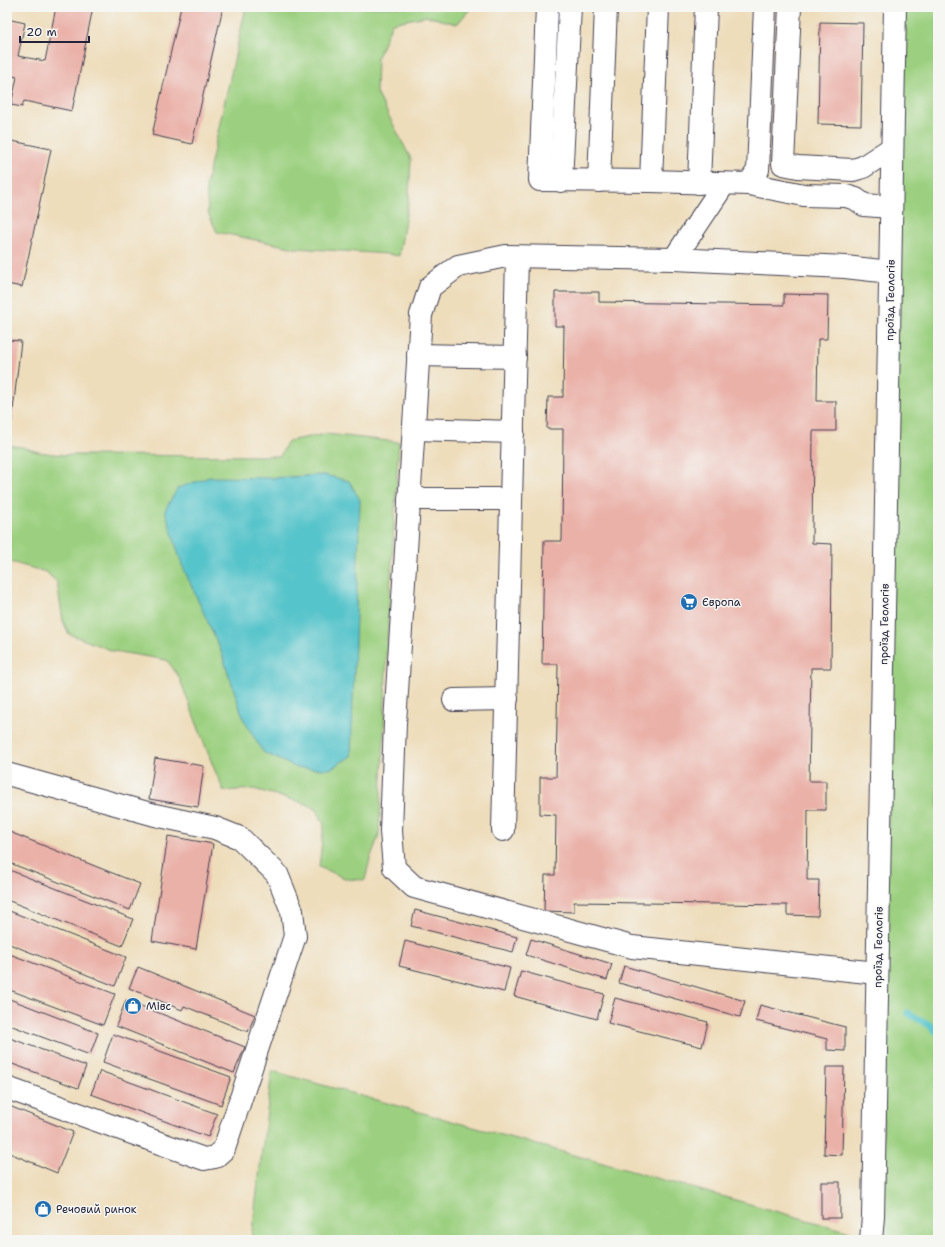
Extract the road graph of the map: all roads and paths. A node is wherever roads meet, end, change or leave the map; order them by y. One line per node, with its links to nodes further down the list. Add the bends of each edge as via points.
1 (547, 7): 12 (street, via 540,180)
2 (570, 7): 12 (street)
3 (606, 7): 13 (street)
4 (658, 7): 14 (street)
5 (706, 7): 15 (street)
6 (765, 7): 11 (street)
7 (790, 7): 10 (street)
8 (895, 7): 9 (street, проїзд Геологів)
9 (892, 148): 10 (street, via 853,170); 17 (street, проїзд Геологів)
10 (783, 164): 11 (street)
11 (754, 177): 16 (street); 17 (street, via 804,195 846,196 864,205)
12 (561, 181): 13 (street)
13 (599, 181): 14 (street)
14 (651, 181): 15 (street)
15 (699, 183): 16 (street)
16 (724, 184): 19 (street)
17 (891, 207): 20 (street, проїзд Геологів)
18 (517, 257): 19 (street); 21 (street, via 506,256 458,266 430,287 421,315); 22 (street)
19 (674, 259): 20 (street, via 845,267)
20 (890, 272): 31 (street, проїзд Геологів)
21 (418, 355): 22 (street); 23 (street)
22 (515, 357): 24 (street)
23 (414, 429): 24 (street); 25 (street)
24 (513, 432): 26 (street)
25 (410, 499): 26 (street); 31 (street, via 395,723 391,830 394,868 414,887 632,947)
26 (511, 499): 27 (street)
27 (507, 699): 28 (street); 30 (street)
28 (454, 700)
29 (7, 774): 32 (street, via 155,815 215,828 240,838 277,874 292,911 295,936 224,1149 215,1157 204,1159)
30 (504, 830)
31 (877, 972): 33 (street, проїзд Геологів)
32 (7, 1088)
33 (871, 1240)

